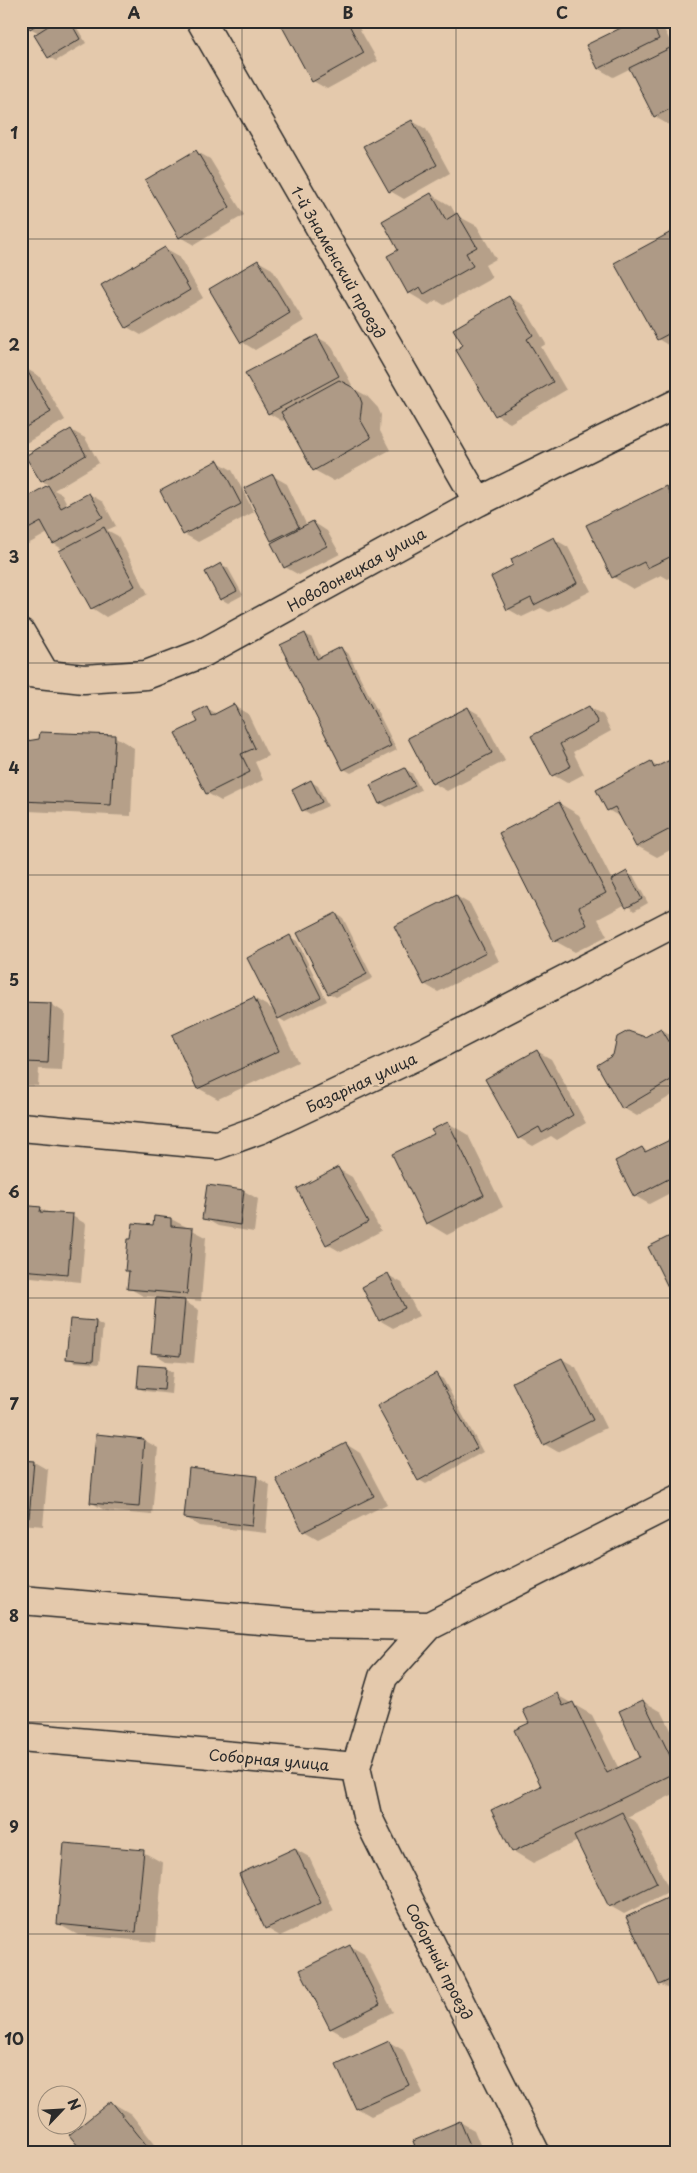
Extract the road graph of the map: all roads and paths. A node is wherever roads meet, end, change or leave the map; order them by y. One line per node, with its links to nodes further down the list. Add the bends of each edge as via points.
1 (201, 21): 3 (street, 1-й Знаменский проезд)
2 (676, 404): 3 (street, Новодонецкая улица)
3 (478, 502): 5 (street, Новодонецкая улица, via 201,654 146,675 84,679)
4 (21, 633): 5 (street)
5 (33, 673)
6 (676, 922): 7 (street, Базарная улица, via 424,1052 261,1129 217,1145)
7 (21, 1127)
8 (676, 1501): 10 (street)
9 (21, 1600): 10 (street, via 308,1624)
10 (429, 1626): 12 (street, via 383,1677)
11 (21, 1737): 12 (street, Соборная улица)
12 (356, 1767): 13 (street, Соборный проезд, via 367,1816)
13 (535, 2152)

